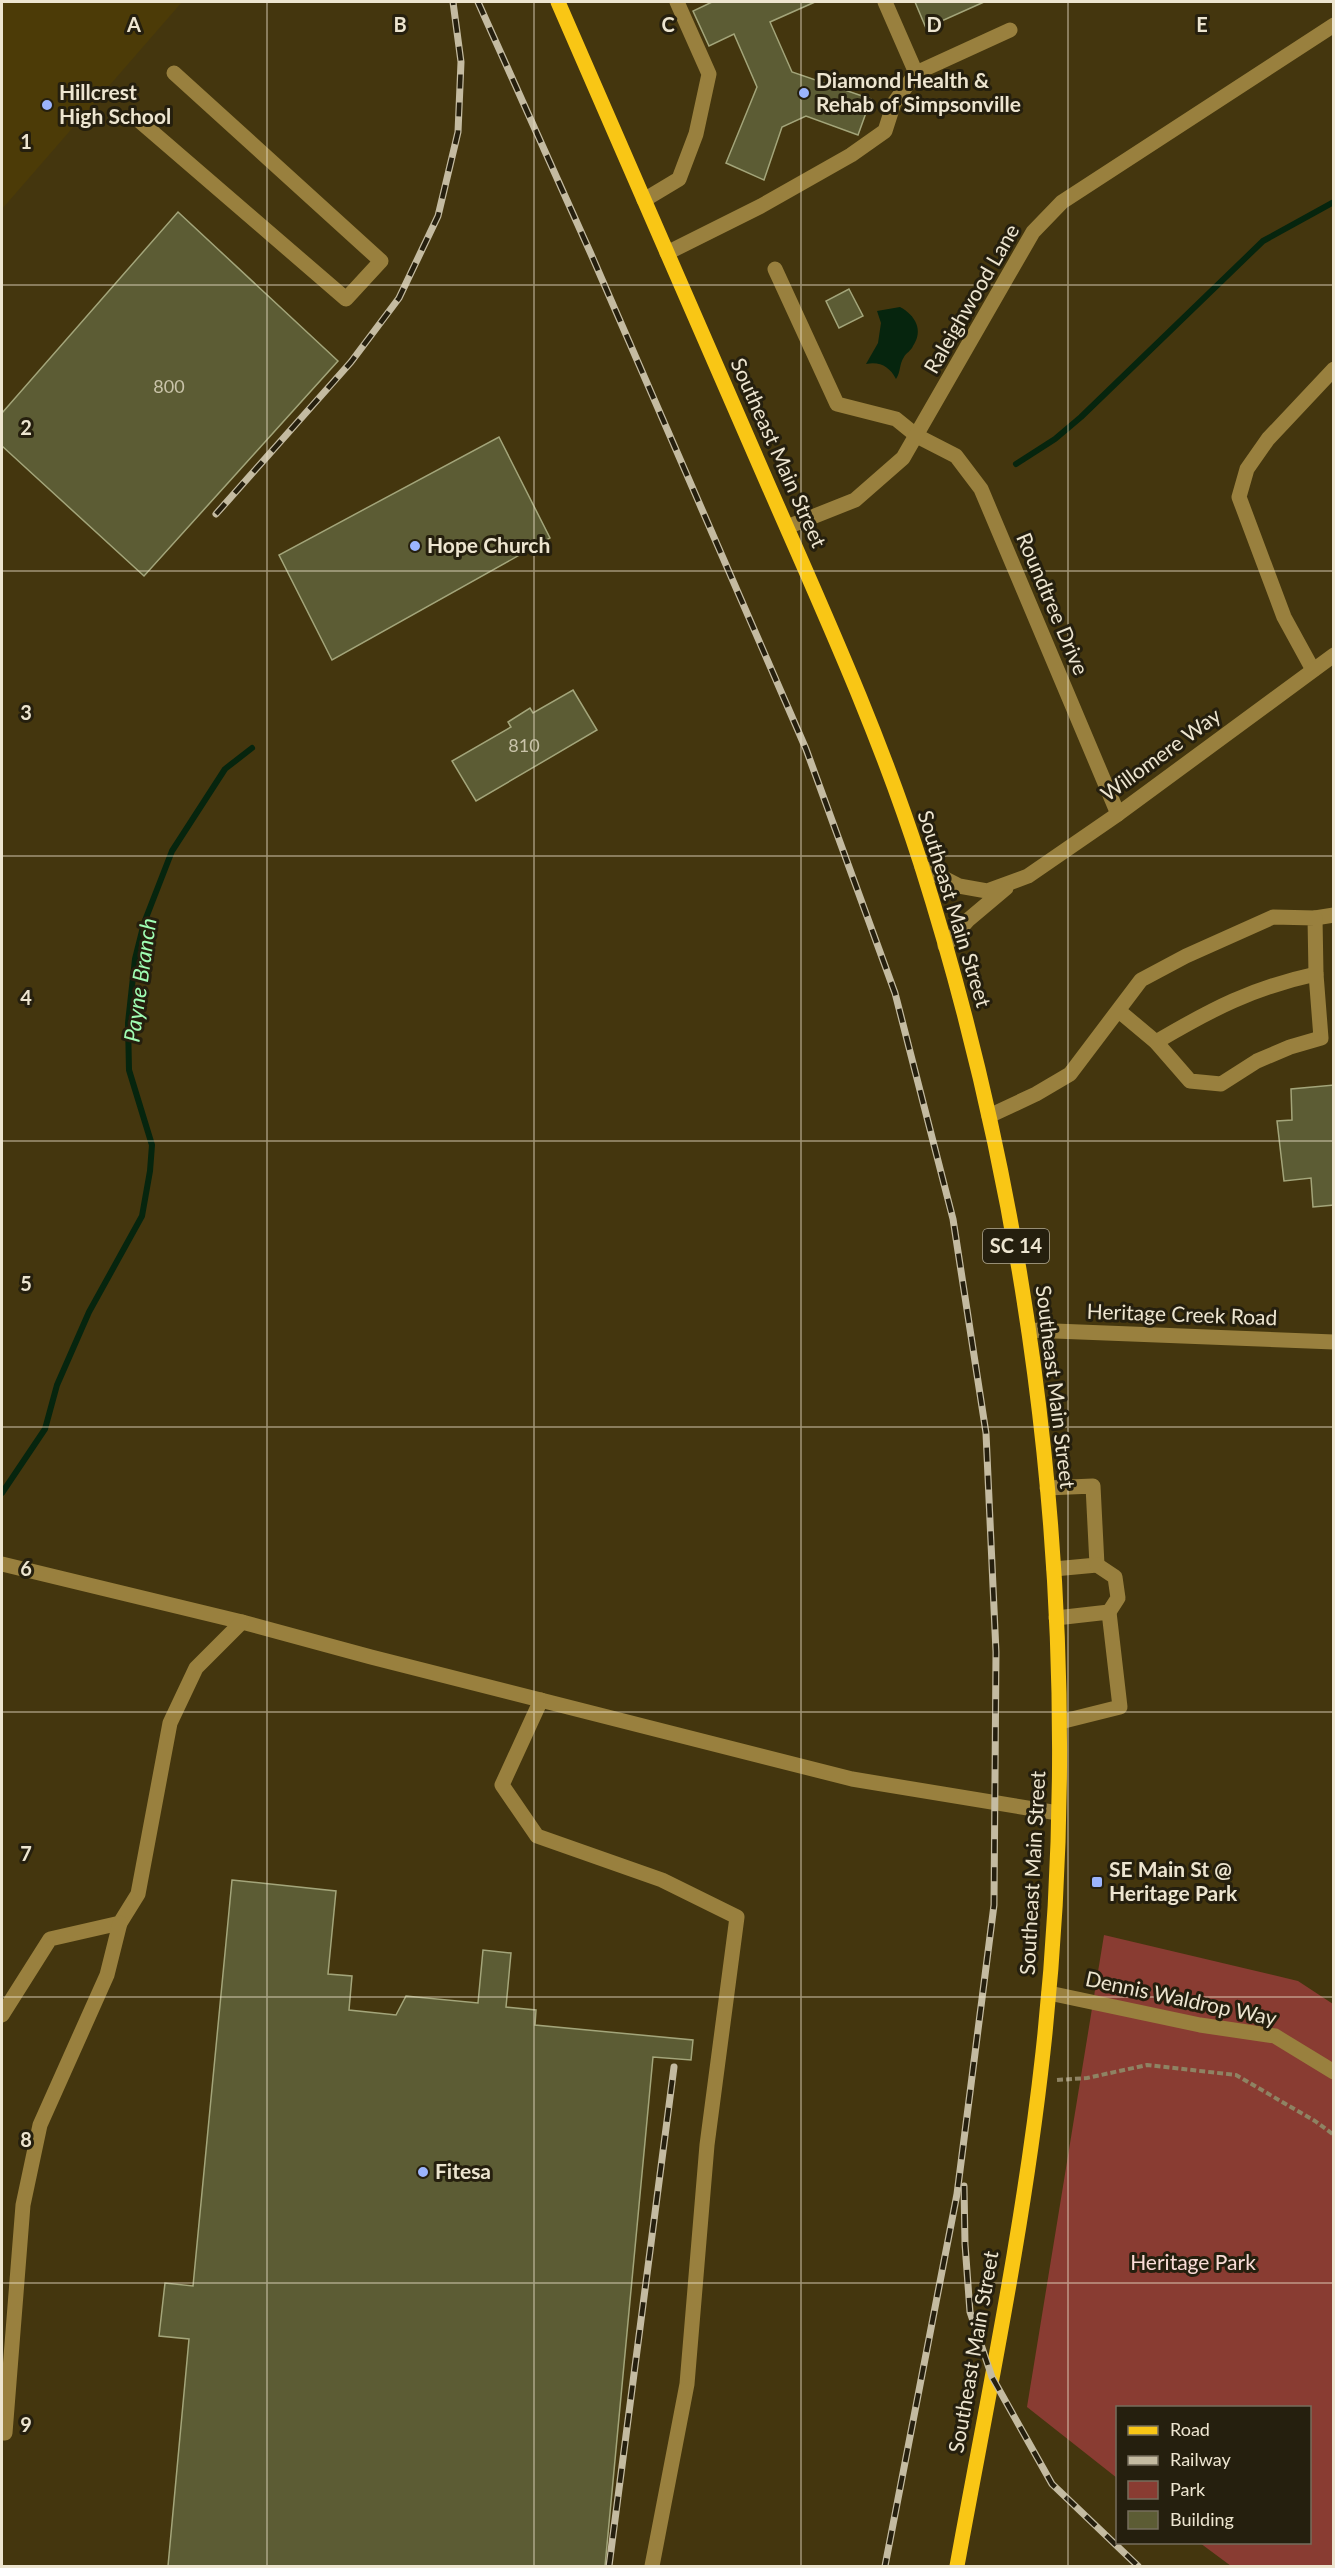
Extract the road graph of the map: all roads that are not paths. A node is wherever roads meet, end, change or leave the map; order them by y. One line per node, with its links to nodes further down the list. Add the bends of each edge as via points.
1 (558, 2): 9 (main road, Southeast Main Street / SC 14)
2 (677, 2): 9 (street, via 709,74 696,134 679,180)
3 (885, 2): 7 (street)
4 (1334, 25): 13 (street, Raleighwood Lane, via 1062,202 1033,232)
5 (1010, 30): 7 (street)
6 (174, 73): 8 (street, via 381,261 346,299)
7 (916, 73): 10 (street, via 894,103 885,131 761,206)
8 (135, 117)
9 (645, 200): 10 (main road, Southeast Main Street / SC 14)
10 (667, 253): 14 (main road, Southeast Main Street / SC 14)
11 (775, 270): 13 (street, Roundtree Drive, via 837,404 896,419)
12 (1334, 369): 16 (street, via 1268,439 1247,468 1239,497 1284,617)
13 (917, 436): 14 (street, Raleighwood Lane, via 903,458 855,500); 17 (street, Roundtree Drive, via 956,456 981,489)
14 (787, 527): 18 (main road, Southeast Main Street / SC 14, via 855,684)
15 (1334, 655): 16 (street, Willomere Way)
16 (1313, 670): 17 (street, Willomere Way)
17 (1118, 814): 19 (street, Willomere Way)
18 (922, 867): 19 (street, Willomere Way, via 959,886 987,891); 22 (main road, Southeast Main Street / SC 14)
19 (1011, 884): 22 (street, Willomere Way, via 968,920)
20 (1334, 915): 21 (street)
21 (1316, 918): 23 (street); 24 (street, via 1273,917 1186,956 1141,980)
22 (945, 946): 26 (main road, Southeast Main Street / SC 14)
23 (1316, 974): 25 (street, via 1241,995); 25 (street, via 1321,1038 1257,1061 1221,1084 1190,1081)
24 (1119, 1011): 25 (street); 26 (street, via 1070,1074)
25 (1156, 1042)
26 (989, 1116): 27 (main road, Southeast Main Street / SC 14, via 1012,1222)
27 (1029, 1330): 28 (street, Heritage Creek Road); 29 (main road, Southeast Main Street / SC 14)
28 (1334, 1342)
29 (1047, 1488): 31 (street, via 1093,1486); 32 (main road, Southeast Main Street / SC 14)
30 (2, 1564): 35 (street)
31 (1097, 1565): 32 (street); 33 (street, via 1115,1577 1118,1598)
32 (1054, 1569): 34 (main road, Southeast Main Street / SC 14)
33 (1109, 1612): 34 (street); 37 (street, via 1120,1707)
34 (1056, 1618): 37 (main road, Southeast Main Street / SC 14)
35 (242, 1622): 36 (street); 39 (street, via 196,1668 170,1723 138,1893)
36 (541, 1701): 38 (street, via 852,1779); 44 (street, via 502,1785 537,1836 662,1880 737,1917 707,2145 687,2384)
37 (1060, 1722): 38 (main road, Southeast Main Street / SC 14)
38 (1058, 1813): 40 (main road, Southeast Main Street / SC 14)
39 (120, 1923): 41 (street, via 50,1939); 43 (street, via 107,1976 40,2125 23,2205)
40 (1049, 1993): 42 (street, Dennis Waldrop Way, via 1200,2025 1275,2036); 45 (main road, Southeast Main Street / SC 14, via 1040,2081 1008,2289)
41 (2, 2015)
42 (1334, 2072)
43 (2, 2433)
44 (652, 2566)
45 (957, 2566)

